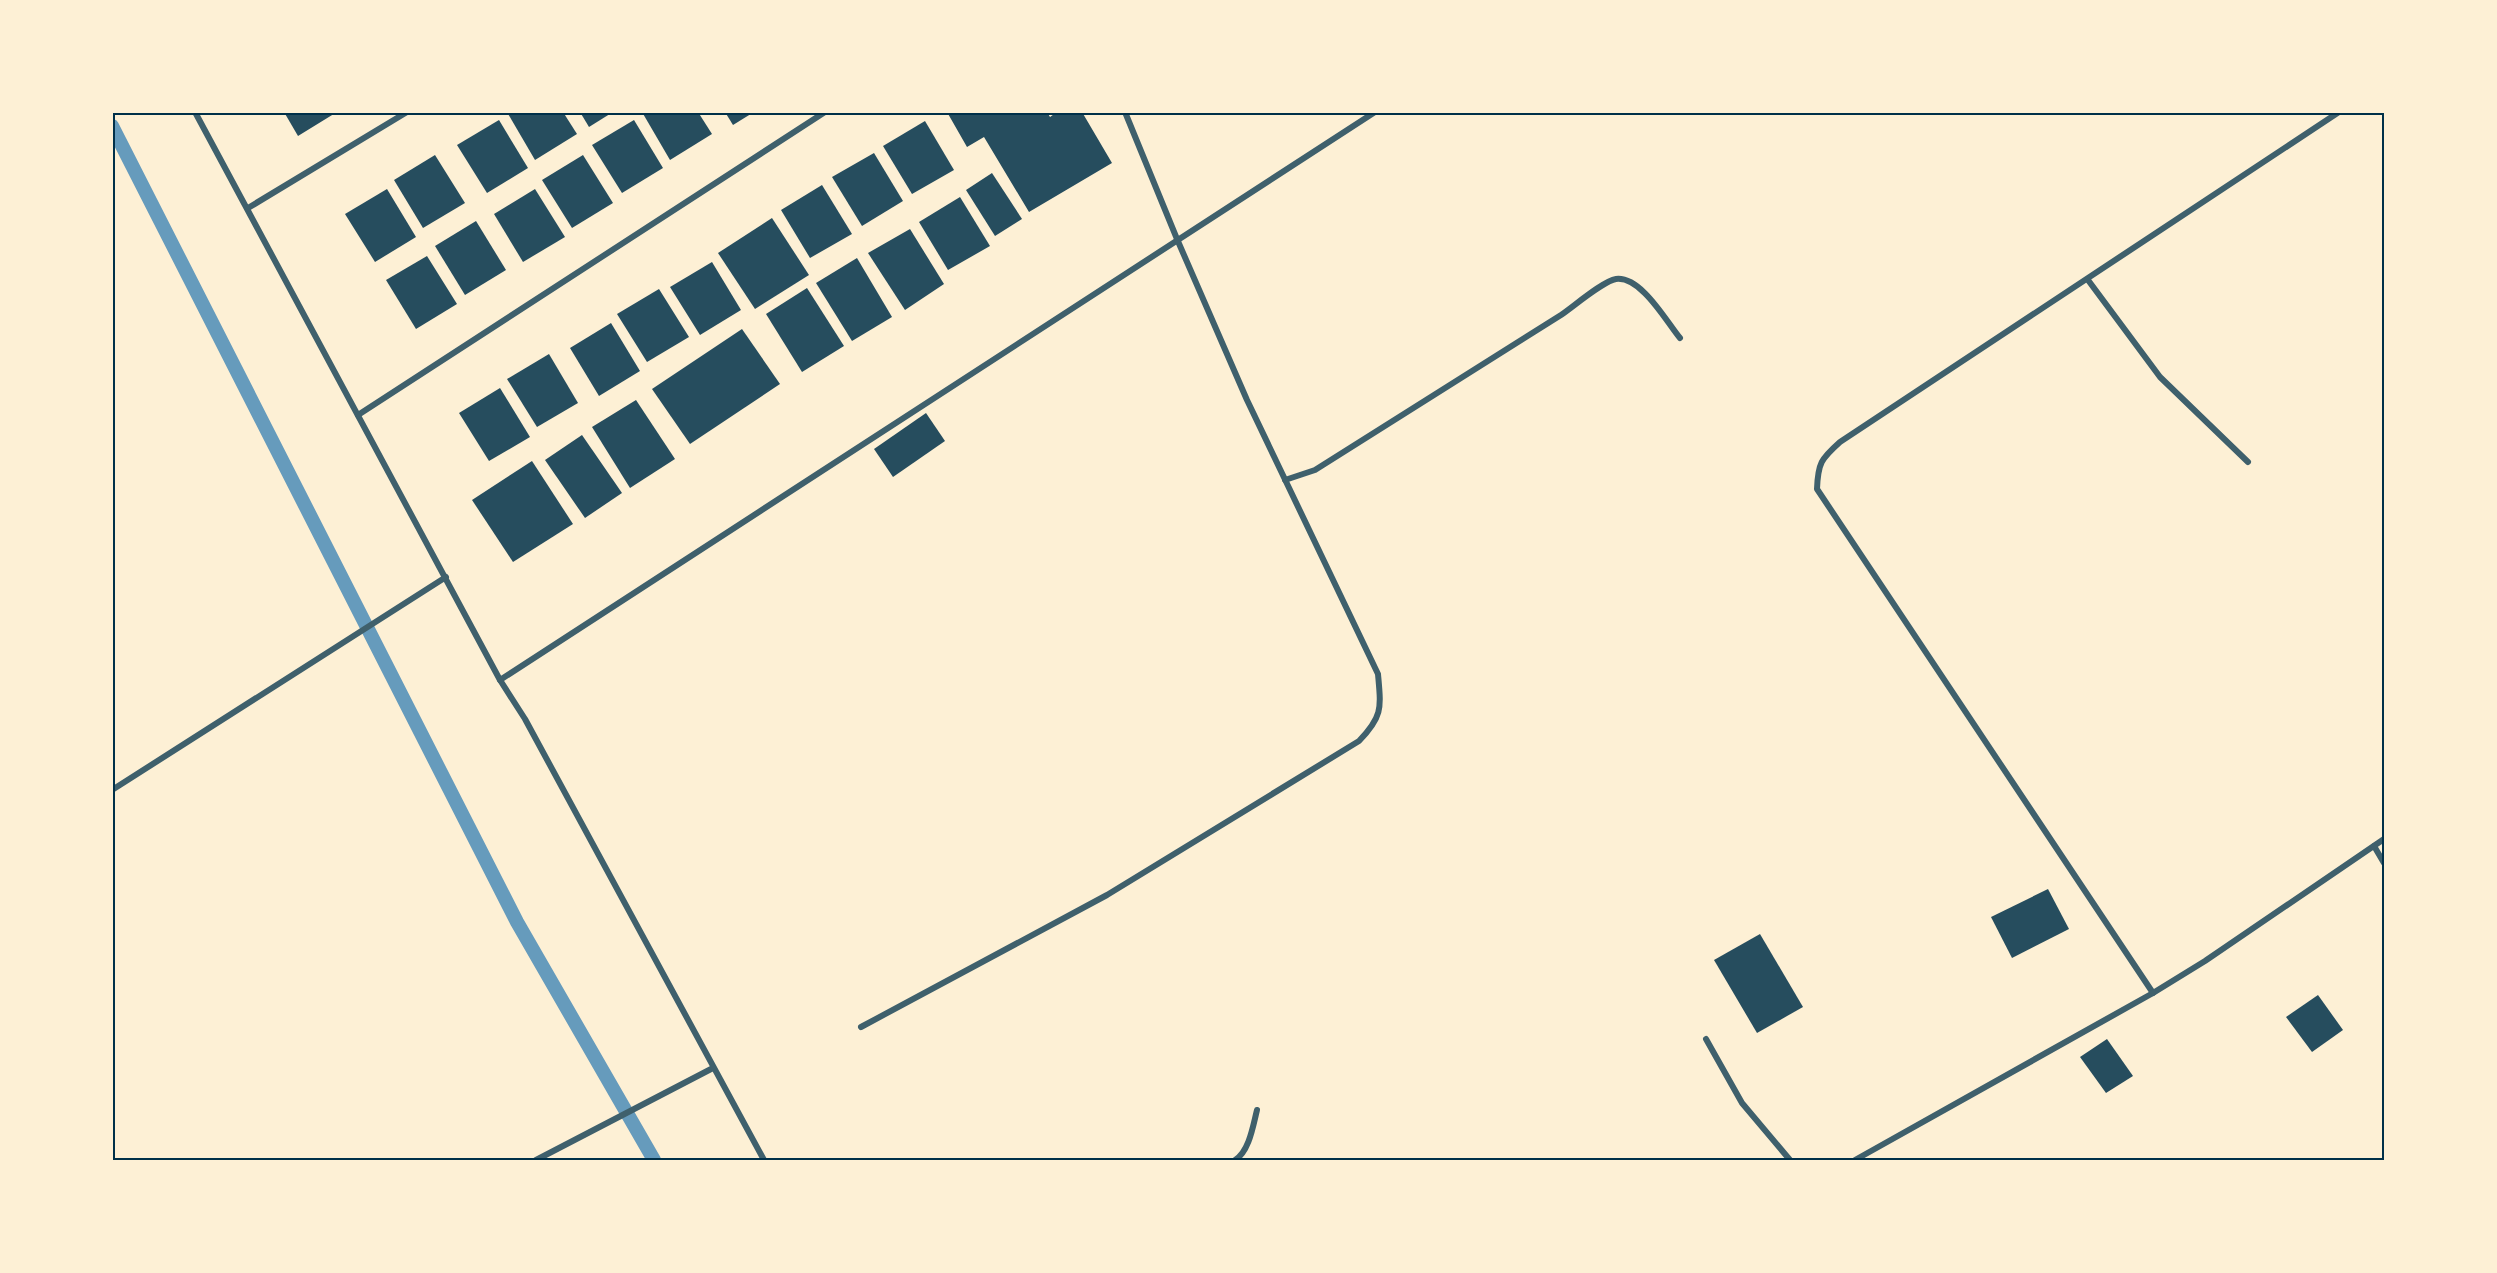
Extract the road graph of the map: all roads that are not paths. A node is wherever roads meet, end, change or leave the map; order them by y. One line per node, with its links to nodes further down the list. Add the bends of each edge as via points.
1 (195, 112): 7 (street)
2 (407, 112): 7 (street)
3 (825, 112): 11 (street)
4 (1125, 112): 8 (street)
5 (1375, 112): 8 (street)
6 (2339, 112): 9 (street)
7 (248, 208): 11 (street)
8 (1177, 239): 13 (street); 15 (street)
9 (2088, 280): 12 (street, via 2160,377); 20 (street, via 1840,442 1818,467 1817,489)
10 (1680, 338): 13 (street, via 1645,292 1616,279 1315,470)
11 (358, 415): 14 (street)
12 (2248, 462)
13 (1285, 480): 21 (street, via 1378,674 1380,701 1375,724 1359,741 1107,895)
14 (446, 577): 15 (street); 16 (street)
15 (500, 680): 23 (street, via 525,719)
16 (112, 790)
17 (2385, 839): 18 (street)
18 (2374, 846): 19 (street); 20 (street)
19 (2385, 863)
20 (2153, 993): 29 (street)
21 (861, 1027)
22 (1706, 1039): 28 (street, via 1742,1103)
23 (713, 1068): 25 (street); 26 (street)
24 (1257, 1110): 27 (street, via 1250,1137)
25 (536, 1161)
26 (764, 1161)
27 (1234, 1161)
28 (1790, 1161)
29 (1855, 1161)

